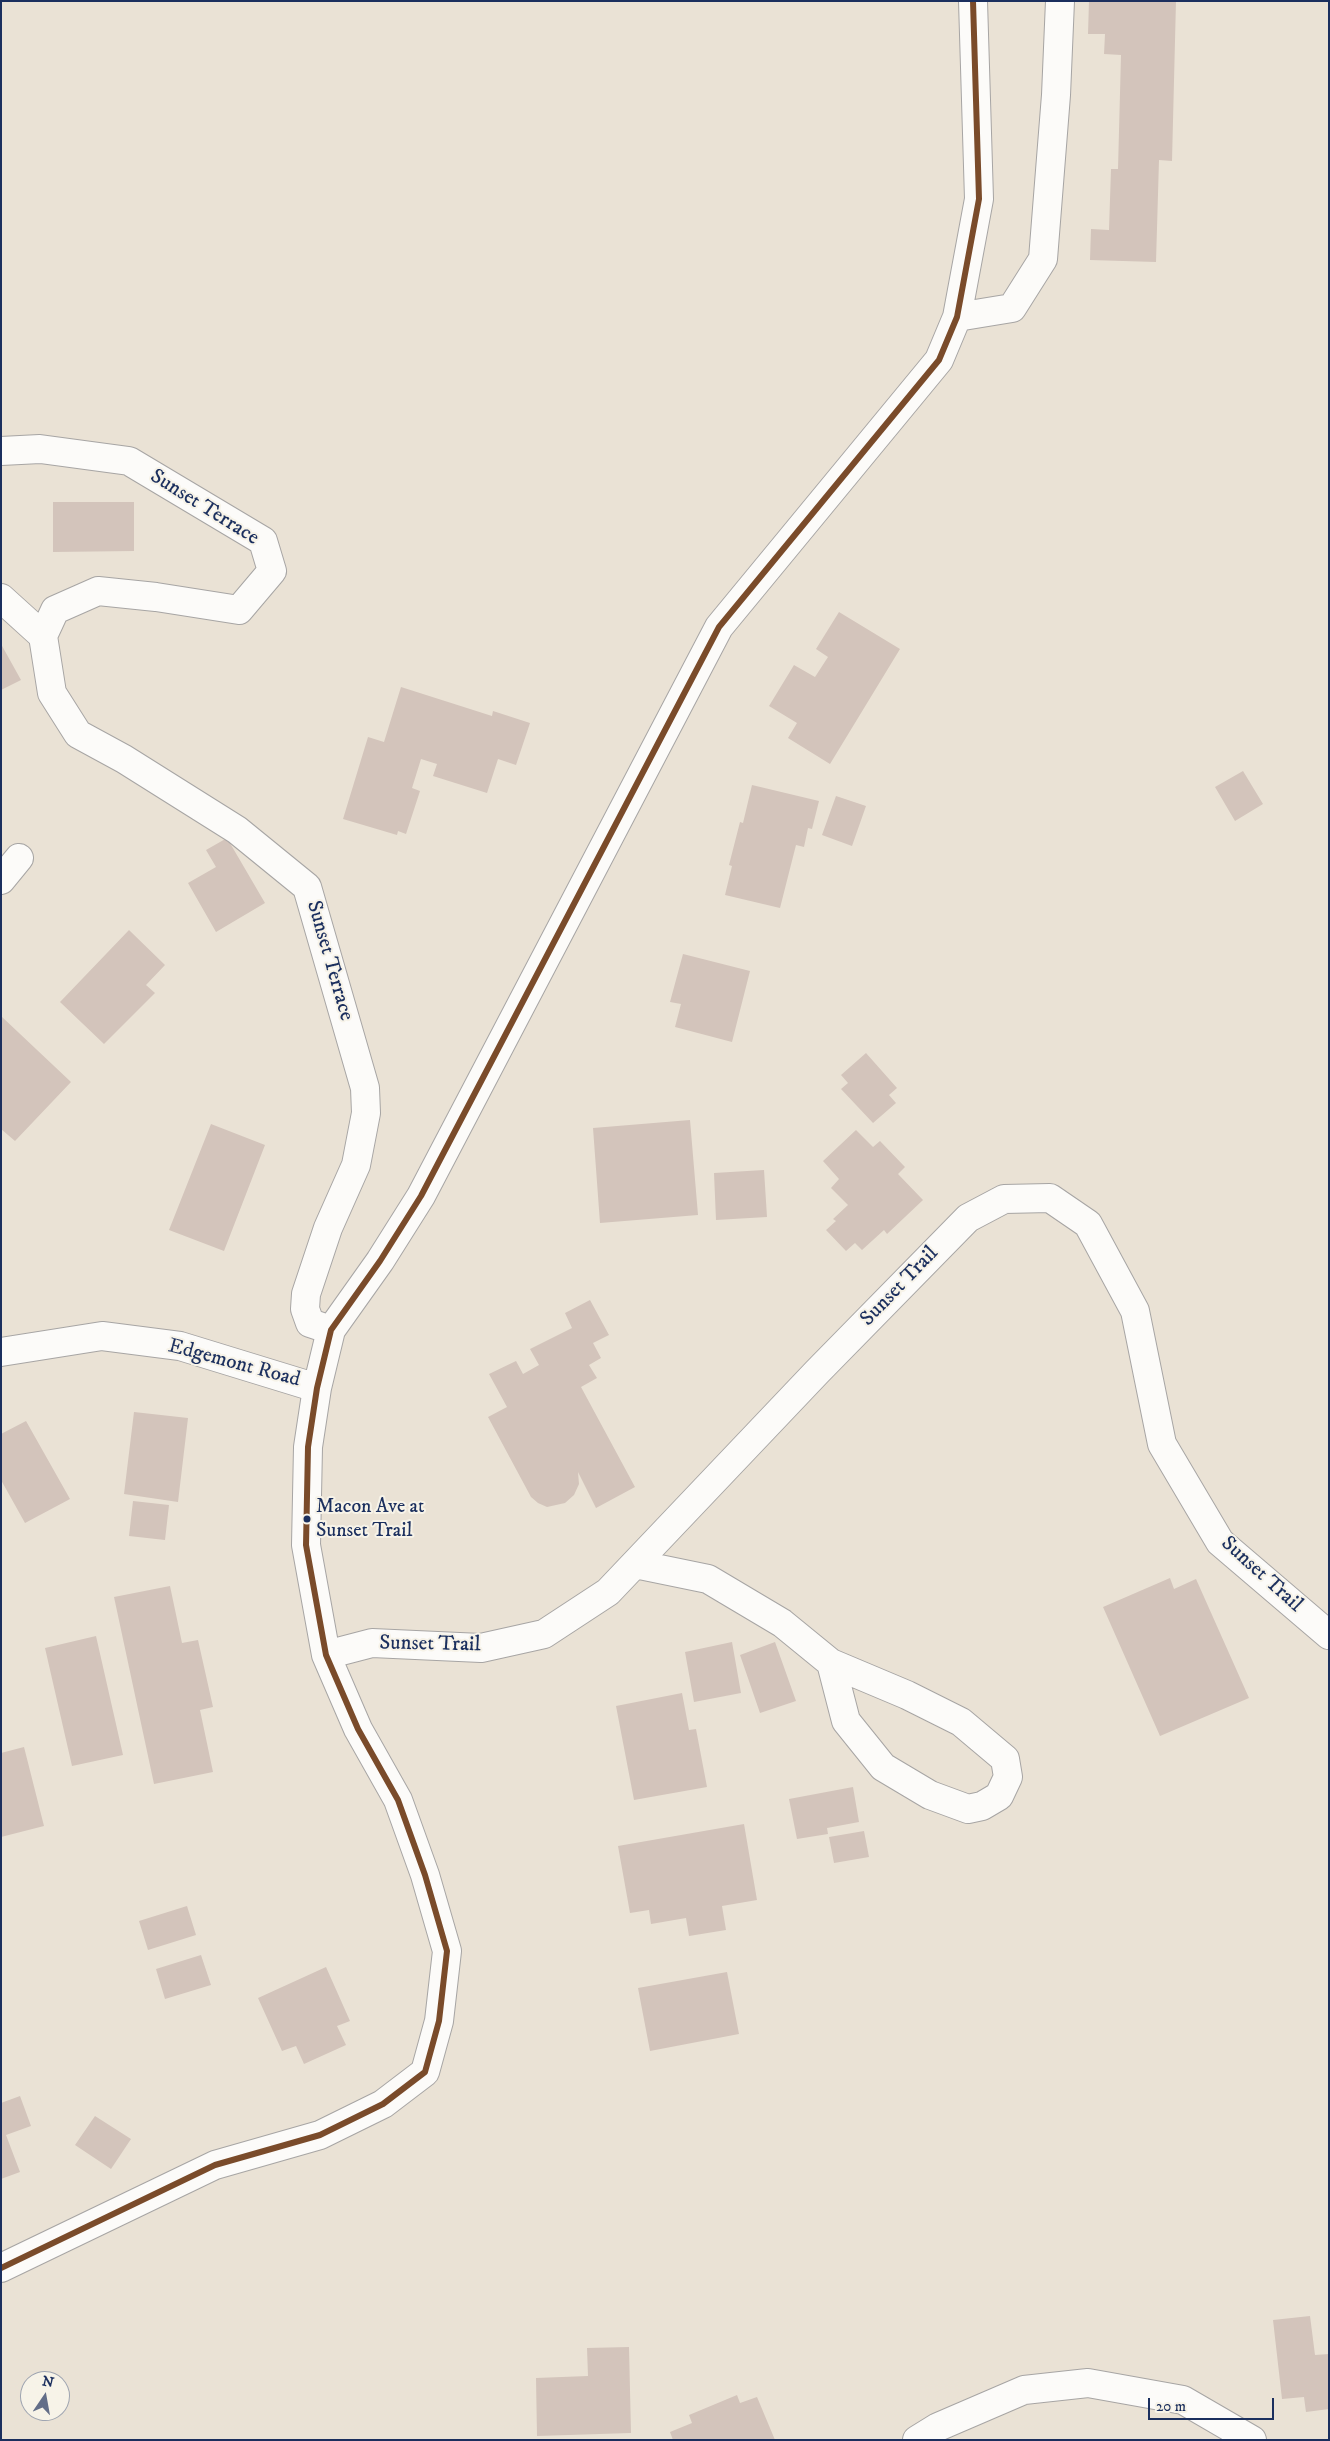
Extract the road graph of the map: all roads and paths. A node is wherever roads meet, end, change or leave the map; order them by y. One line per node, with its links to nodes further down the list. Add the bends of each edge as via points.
1 (973, 1): 3 (street, via 980,199)
2 (1060, 1): 3 (street, via 1043,259 1012,308)
3 (957, 317): 9 (street, via 940,360 719,627 421,1196)
4 (1, 451): 6 (street, Sunset Terrace, via 40,449 128,461 262,541 272,571 239,610 98,591 56,610)
5 (1, 598): 6 (street)
6 (43, 636): 9 (street, Sunset Terrace, via 52,693 78,734 124,758 237,830 307,887 365,1088 366,1113 356,1165 328,1228 306,1294 305,1309 310,1323)
7 (19, 858): 8 (street)
8 (1, 880)
9 (331, 1330): 11 (street)
10 (1, 1352): 11 (street, Edgemont Road, via 102,1336 180,1346)
11 (317, 1388): 14 (street, via 308,1447 306,1545)
12 (635, 1564): 13 (street, Sunset Trail, via 968,1218 1004,1199 1050,1198 1088,1224 1135,1311 1162,1444 1220,1542); 14 (street, Sunset Trail, via 608,1592 544,1634 481,1648 372,1643); 15 (street, via 708,1580 782,1623)
13 (1329, 1635)
14 (326, 1655): 16 (street, via 358,1729 398,1800 425,1875 447,1951 439,2021 424,2072 383,2104 320,2135 215,2165)
15 (831, 1664): 15 (street, via 907,1695 960,1722 1004,1759 1008,1778 999,1796 982,1806 968,1809 930,1795 882,1767 846,1721)
16 (1, 2268)
17 (917, 2440): 18 (street, via 938,2426 1024,2390 1088,2383 1183,2400)
18 (1252, 2440)

